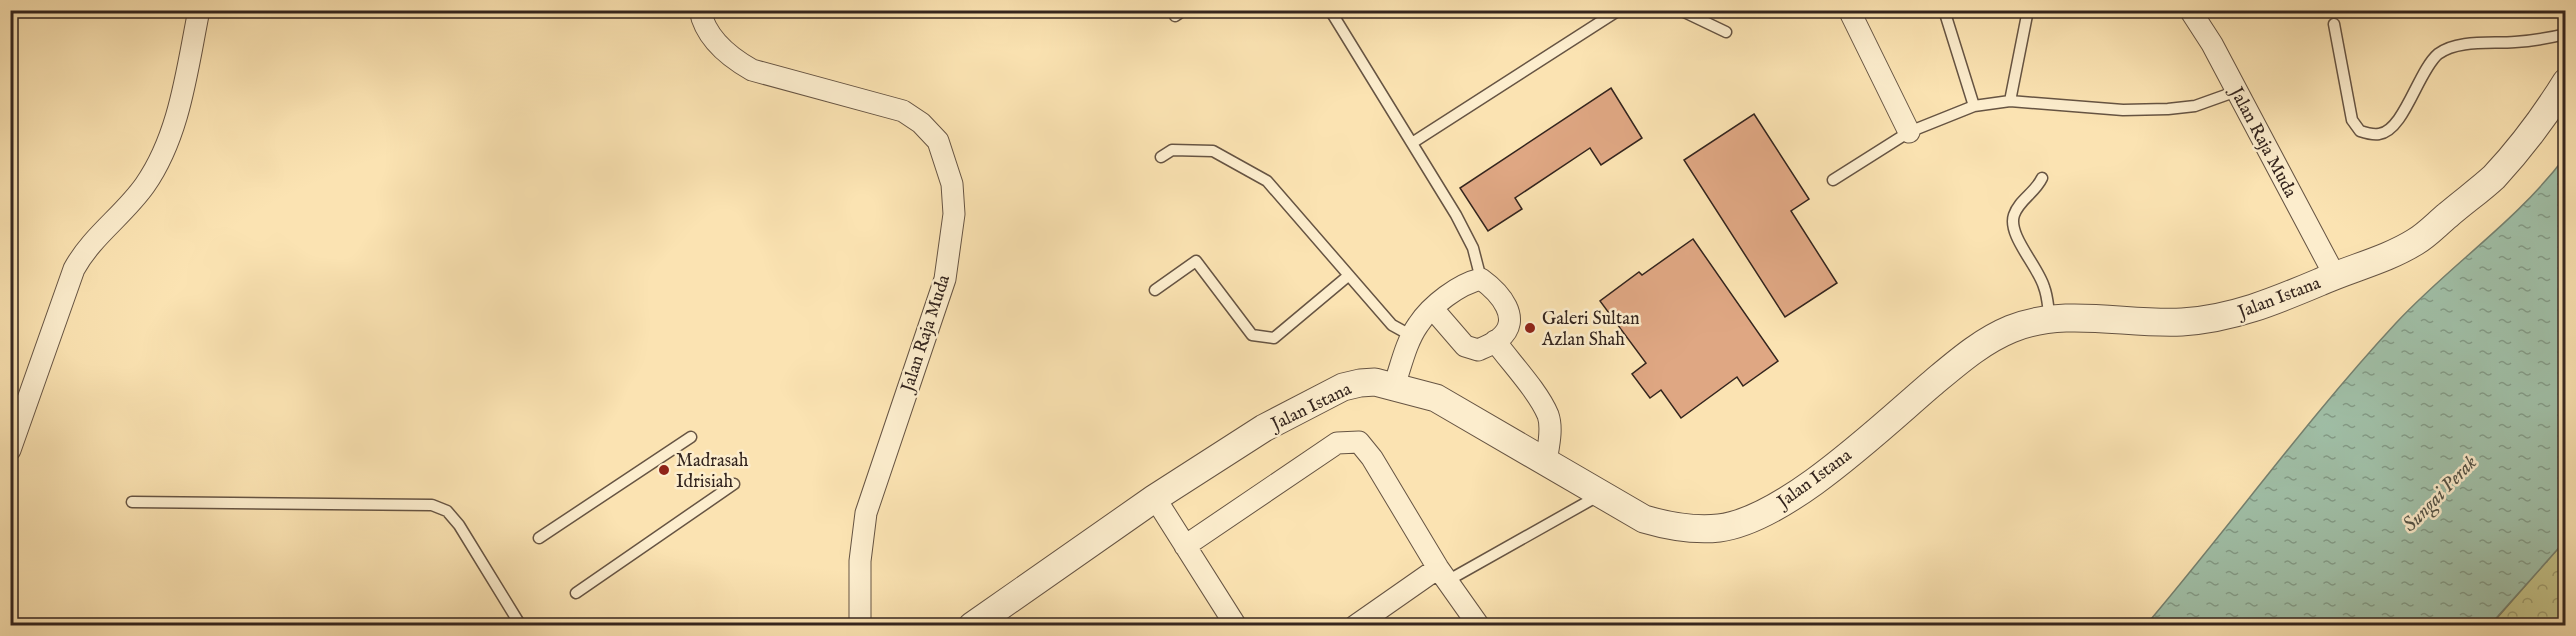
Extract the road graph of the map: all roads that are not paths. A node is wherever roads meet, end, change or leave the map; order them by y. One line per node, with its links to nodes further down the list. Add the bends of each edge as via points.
1 (200, 10): 32 (street, via 177,112 162,158 144,187 84,250 74,269)
2 (700, 10): 43 (street, Jalan Raja Muda, via 709,33 734,60 752,70 903,111 921,123 938,141 952,184 954,214 945,279 866,513 860,561)
3 (1330, 10): 18 (lane)
4 (1619, 10): 18 (lane)
5 (1680, 10): 11 (lane)
6 (1944, 10): 16 (lane)
7 (2028, 10): 15 (lane)
8 (2190, 10): 14 (street, Jalan Raja Muda)
9 (1851, 11): 17 (street)
10 (2334, 24): 12 (lane, via 2352,120 2360,131 2377,135 2397,122 2439,54 2474,44)
11 (1726, 32)
12 (2565, 34)
13 (2565, 82): 23 (street, Jalan Istana, via 2544,117 2493,177 2415,242)
14 (2237, 91): 15 (lane, via 2195,106 2123,110); 23 (street, Jalan Raja Muda)
15 (2010, 101): 16 (lane)
16 (1974, 106): 17 (lane)
17 (1909, 132): 21 (lane)
18 (1412, 142): 24 (lane, via 1473,248)
19 (1161, 157): 22 (lane, via 1172,150 1212,151 1267,181)
20 (2042, 178): 27 (lane, via 2037,189 2018,207 2012,228 2044,287)
21 (1833, 180)
22 (1348, 276): 25 (lane, via 1274,338 1252,335 1196,261); 28 (lane, via 1392,325)
23 (2335, 276): 27 (street, Jalan Istana, via 2264,306 2221,318 2180,322)
24 (1481, 279): 26 (street, via 1466,282); 29 (street, via 1494,288 1509,311 1510,325)
25 (1155, 290)
26 (1433, 309): 28 (street); 29 (street, via 1465,346 1479,350)
27 (2050, 320): 35 (street, Jalan Istana, via 2009,330 1976,347 1817,479 1748,520 1719,528 1668,526 1644,519)
28 (1412, 336): 30 (street)
29 (1495, 341): 33 (street, via 1549,416)
30 (1394, 386): 33 (street, Jalan Istana, via 1436,398); 36 (street, Jalan Istana, via 1374,382 1343,387 1264,428)
31 (691, 437): 38 (lane)
32 (10, 450)
33 (1546, 462): 35 (street, Jalan Istana)
34 (735, 484): 41 (lane)
35 (1600, 494): 40 (lane)
36 (1155, 498): 39 (street); 44 (street, Jalan Istana)
37 (132, 502): 42 (lane, via 432,505 447,511 459,525)
38 (539, 538)
39 (1185, 546): 40 (street, via 1337,443 1359,442); 45 (street)
40 (1443, 575): 46 (street); 47 (street)
41 (576, 593)
42 (521, 626)
43 (860, 626)
44 (972, 626)
45 (1236, 626)
46 (1355, 626)
47 (1479, 626)

